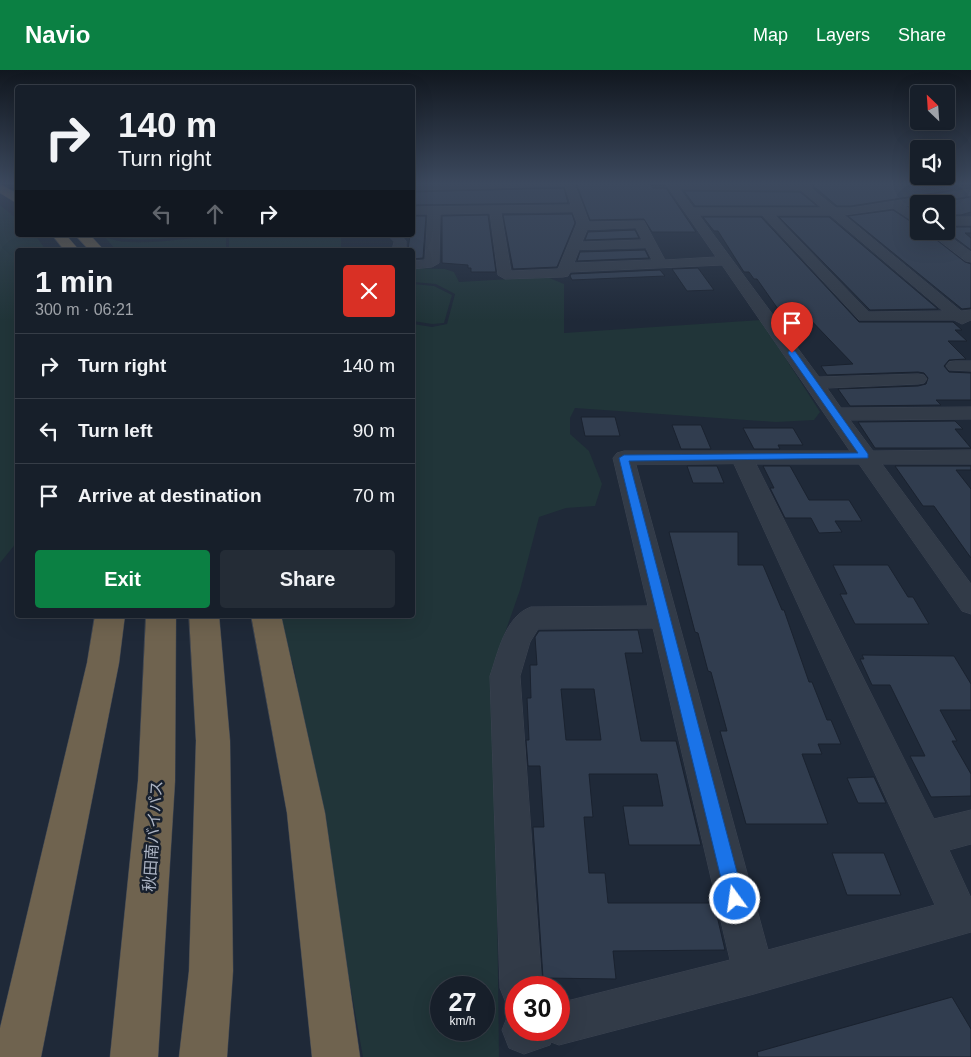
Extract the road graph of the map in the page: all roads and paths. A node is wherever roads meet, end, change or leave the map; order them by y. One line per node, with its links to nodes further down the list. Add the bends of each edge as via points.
1 (433, 229): 20 (street, via 432,263)
2 (498, 229): 21 (street, via 504,275 563,272)
3 (581, 229): 13 (street)
4 (641, 229): 12 (street)
5 (704, 229): 18 (street)
6 (783, 229): 22 (street, via 865,317)
7 (857, 229): 22 (street)
8 (61, 237): 14 (highway)
9 (84, 237): 15 (highway)
10 (396, 237): 16 (street)
11 (946, 240): 17 (street)
12 (650, 244): 13 (street); 19 (street)
13 (574, 246): 21 (street)
14 (70, 248)
15 (95, 248)
16 (400, 248)
17 (971, 258)
18 (726, 261): 19 (street); 25 (street)
19 (661, 264): 21 (street)
20 (415, 265)
21 (565, 268)
22 (964, 315): 23 (street)
23 (971, 328)
24 (918, 379): 25 (street)
25 (814, 383): 27 (street)
26 (971, 413): 27 (street)
27 (835, 414): 28 (street)
28 (865, 456): 29 (street); 30 (street); 31 (street)
29 (971, 457)
30 (742, 458): 32 (street, via 624,458); 38 (street)
31 (971, 604)
32 (665, 617): 39 (street); 40 (street, via 531,618 517,638 505,676)
33 (110, 618): 42 (highway, via 103,663)
34 (160, 618): 43 (highway, 秋田南バイパス, via 161,682 154,849)
35 (204, 618): 44 (highway, via 212,751 210,970)
36 (267, 618): 45 (highway, via 306,813)
37 (971, 827): 38 (street)
38 (924, 839): 39 (street, via 960,917)
39 (754, 974): 41 (street)
40 (520, 976)
41 (570, 1021)
42 (17, 1057)
43 (134, 1057)
44 (203, 1057)
45 (336, 1057)

